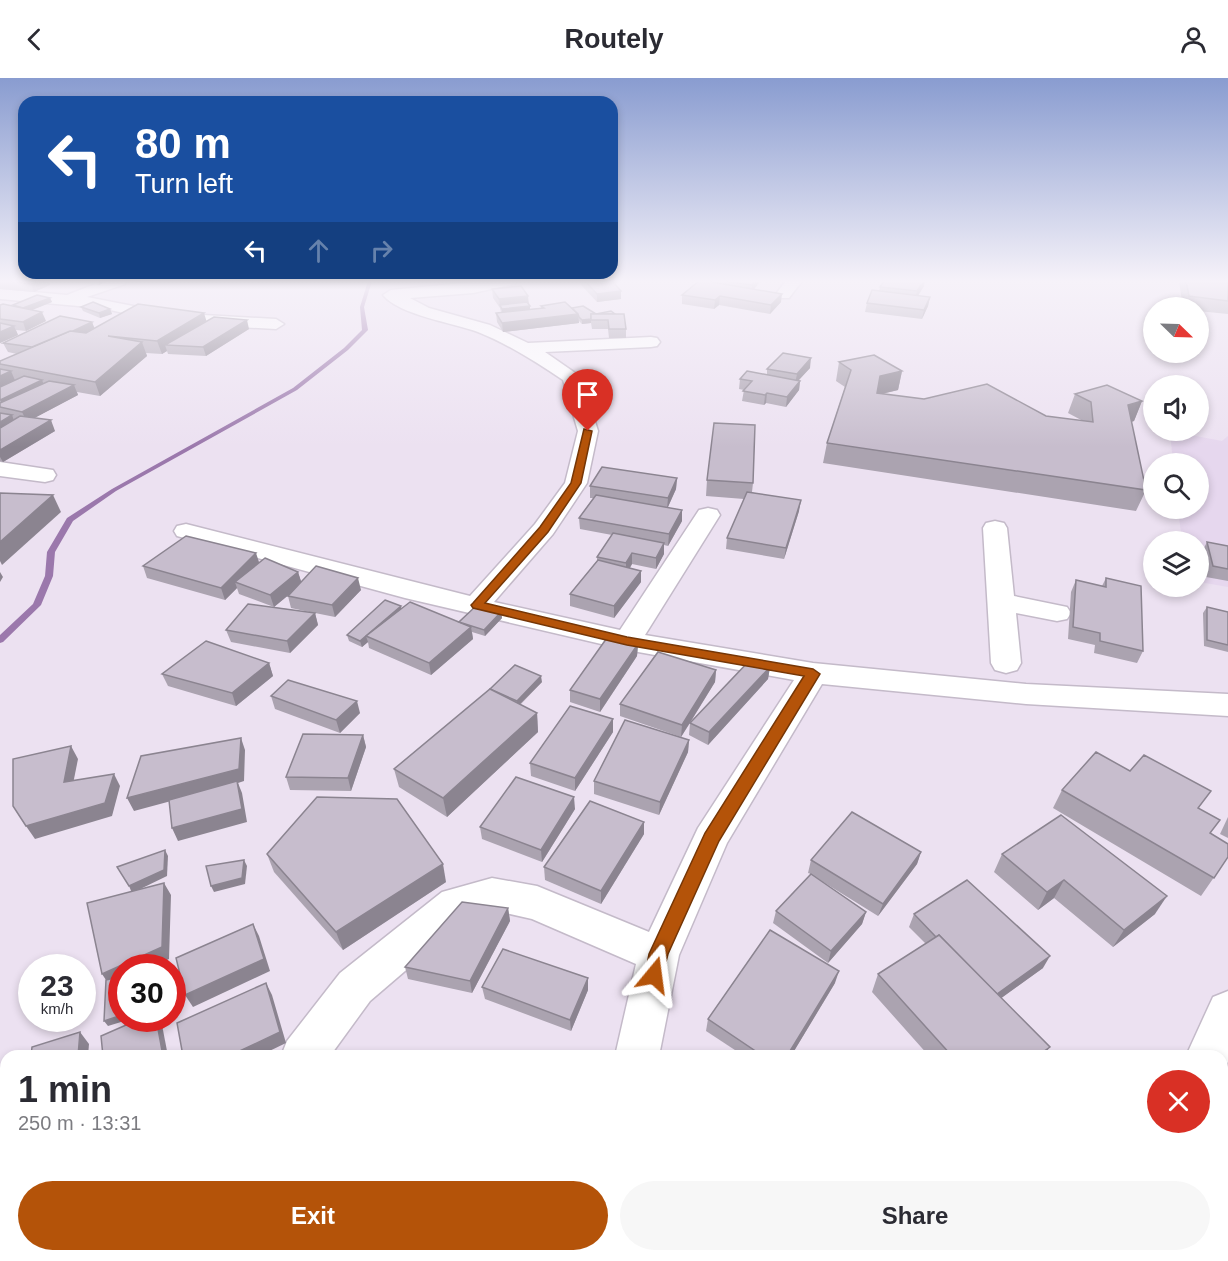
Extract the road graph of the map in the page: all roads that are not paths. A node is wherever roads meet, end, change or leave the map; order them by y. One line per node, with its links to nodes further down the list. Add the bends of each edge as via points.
1 (500, 336): 3 (street)
2 (651, 342): 3 (street)
3 (525, 348): 10 (street, via 572,377 588,431 576,483 544,530)
4 (0, 469): 5 (street)
5 (45, 475)
6 (708, 515): 12 (street)
7 (995, 528): 9 (street)
8 (186, 531): 10 (street)
9 (1001, 602): 11 (street); 13 (street)
10 (477, 605): 12 (street)
11 (1057, 613)
12 (627, 641): 14 (street)
13 (1006, 663)
14 (813, 674): 15 (street, via 1026,694); 16 (street, via 711,838)
15 (1228, 705)
16 (659, 954): 17 (street, via 537,903 492,894 456,904 355,987); 18 (street)
17 (308, 1050)
18 (638, 1050)

